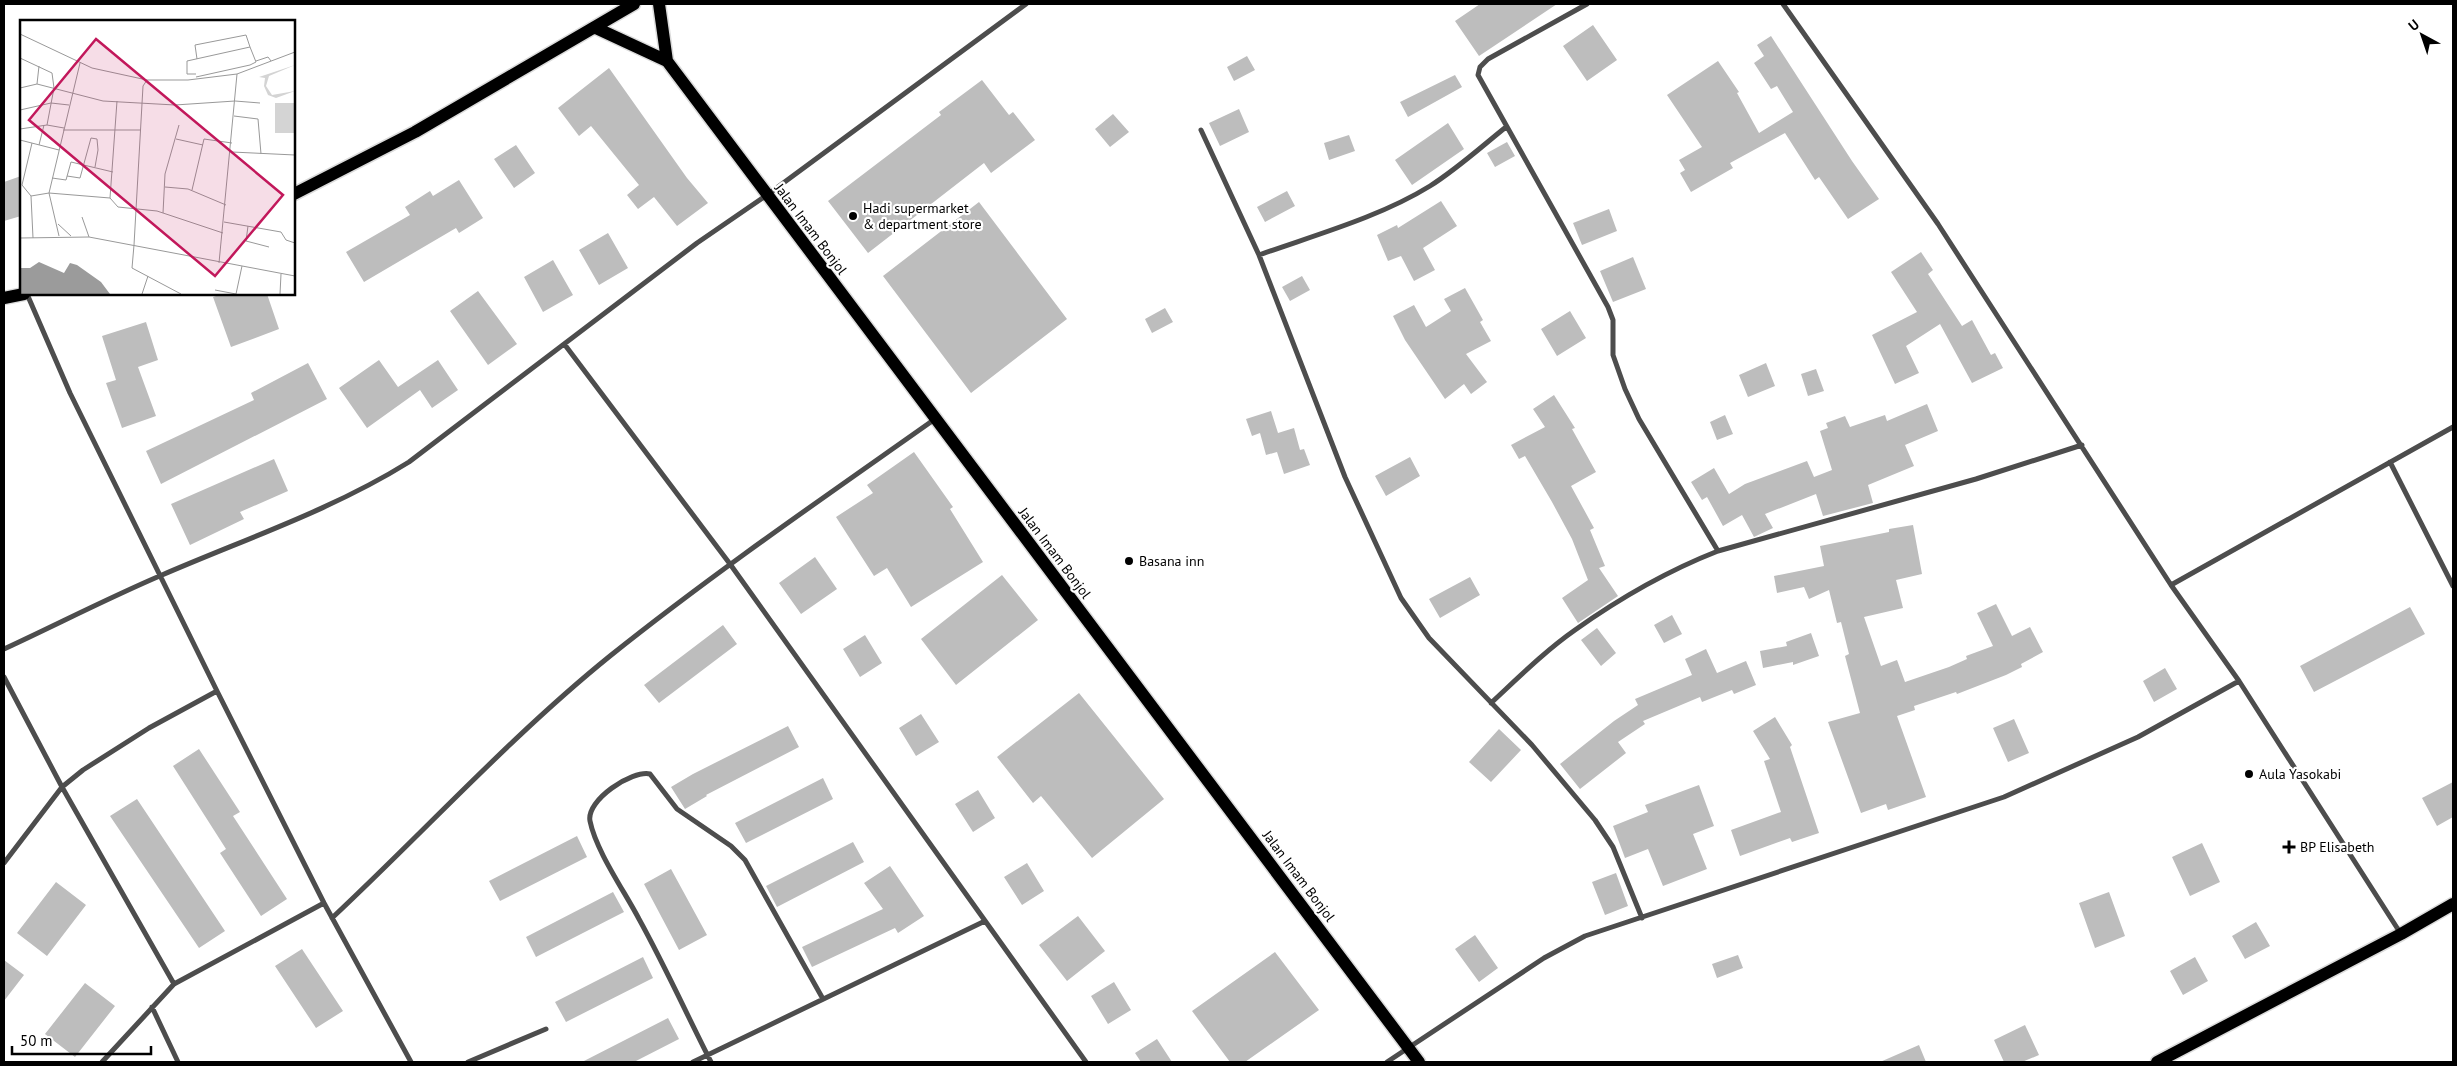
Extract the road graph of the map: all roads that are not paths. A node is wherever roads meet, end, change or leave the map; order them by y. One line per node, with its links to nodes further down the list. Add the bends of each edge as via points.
1 (634, 4): 6 (main road)
2 (659, 4): 7 (main road)
3 (1026, 4): 11 (street)
4 (1587, 4): 8 (street, via 1488,59 1480,67 1481,83)
5 (1784, 4): 19 (street, via 1938,224)
6 (596, 28): 7 (main road); 10 (main road, via 415,132)
7 (667, 61): 11 (main road, Jalan Imam Bonjol)
8 (1506, 127): 12 (street, via 1429,187 1398,203); 21 (street, via 1608,307 1613,320 1615,364 1639,419)
9 (1201, 130): 12 (street)
10 (295, 193)
11 (767, 195): 16 (street, via 697,243); 17 (main road, Jalan Imam Bonjol)
12 (1260, 255): 30 (street, via 1346,477 1401,598 1429,638)
13 (20, 295): 15 (main road)
14 (25, 295): 23 (street)
15 (4, 298)
16 (565, 345): 22 (street); 23 (street, via 417,456 374,484)
17 (935, 419): 22 (street); 43 (main road, Jalan Imam Bonjol)
18 (2453, 427): 20 (street)
19 (2082, 445): 21 (street, via 1976,479); 24 (street)
20 (2390, 462): 24 (street); 25 (street)
21 (1718, 551): 30 (street, via 1653,581 1573,631)
22 (730, 564): 35 (street, via 537,718); 37 (street)
23 (160, 576): 26 (street); 29 (street)
24 (2171, 585): 28 (street)
25 (2453, 586)
26 (4, 649)
27 (4, 677): 31 (street)
28 (2239, 681): 36 (street, via 2138,737 2004,797); 38 (street)
29 (217, 691): 31 (street, via 149,728); 33 (street)
30 (1492, 703): 36 (street, via 1595,820 1613,847)
31 (62, 787): 32 (street); 39 (street)
32 (4, 863)
33 (324, 903): 35 (street); 39 (street)
34 (2453, 904): 38 (main road)
35 (332, 918): 47 (street)
36 (1642, 918): 43 (street, via 1585,936 1544,958)
37 (985, 921): 40 (street); 51 (street)
38 (2401, 934): 54 (main road)
39 (174, 984): 41 (street)
40 (823, 999): 44 (street); 44 (street, via 745,860 731,846 677,809 650,774 644,773 624,781 592,807 590,820 602,850)
41 (152, 1007): 45 (street); 46 (street)
42 (546, 1029): 48 (street)
43 (1408, 1046): 52 (street); 53 (main road, Jalan Imam Bonjol)
44 (707, 1055): 49 (street); 50 (street)
45 (102, 1062)
46 (178, 1062)
47 (411, 1062)
48 (468, 1062)
49 (694, 1062)
50 (711, 1062)
51 (1086, 1062)
52 (1387, 1062)
53 (1419, 1062)
54 (2157, 1062)

